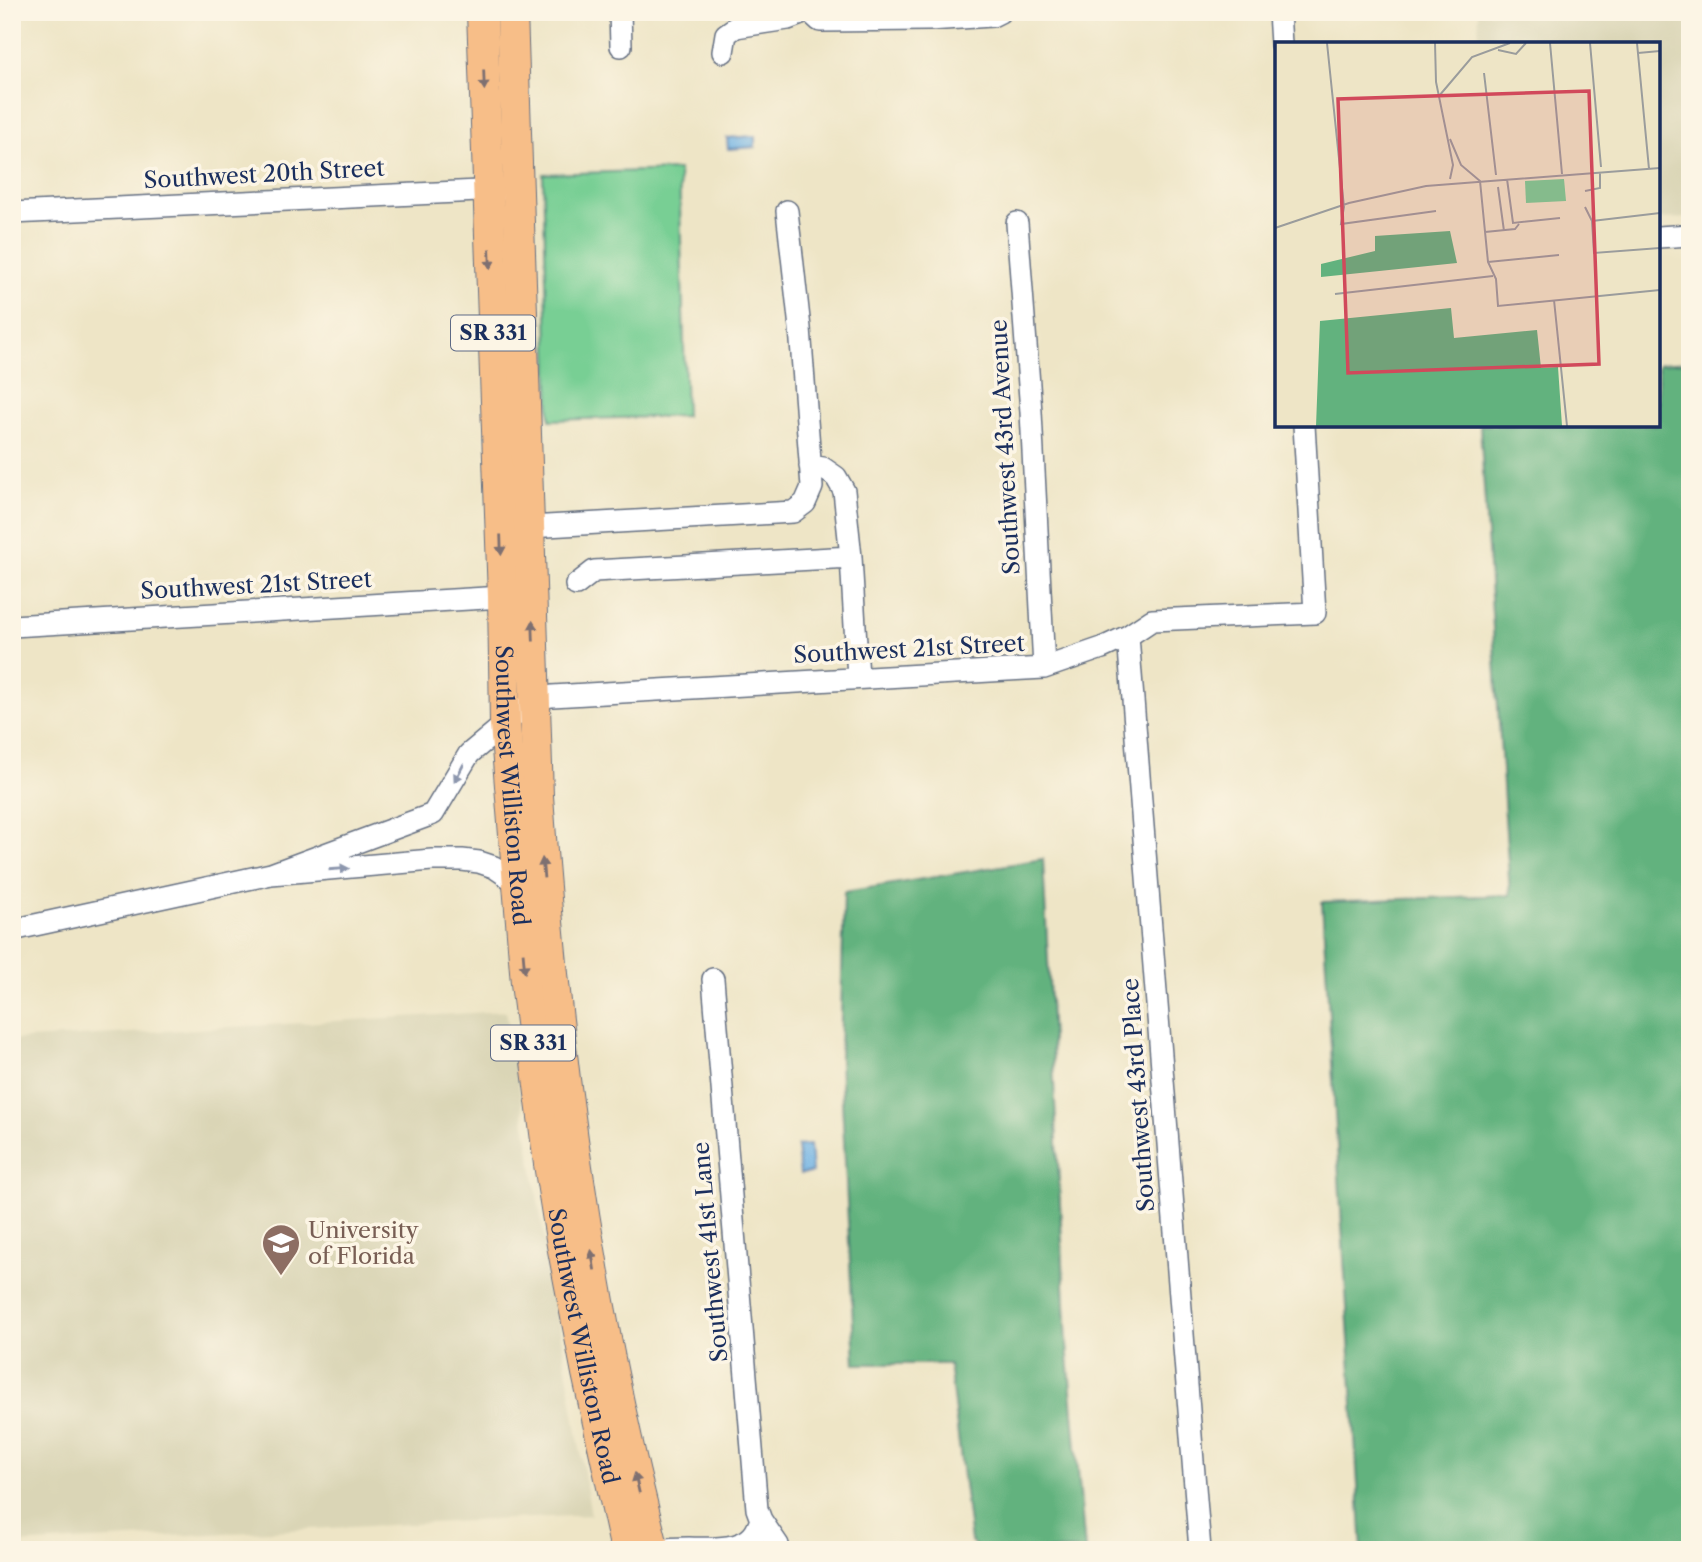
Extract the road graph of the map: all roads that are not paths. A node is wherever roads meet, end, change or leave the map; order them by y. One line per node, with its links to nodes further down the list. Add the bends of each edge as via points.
1 (482, 12): 11 (highway, Southwest Williston Road / SR 331, one-way to 11)
2 (512, 12): 10 (highway, Southwest Williston Road / SR 331)
3 (620, 12): 8 (street)
4 (808, 12): 5 (street, via 820,21 929,20); 9 (street, via 736,27 726,34)
5 (1000, 12)
6 (1279, 12): 7 (street)
7 (1281, 42)
8 (621, 46)
9 (723, 52)
10 (518, 189): 11 (street, Southwest 20th Street); 19 (highway, Southwest Williston Road / SR 331)
11 (488, 190): 13 (street, Southwest 20th Street); 22 (highway, Southwest Williston Road / SR 331, one-way to 22)
12 (787, 211): 18 (street)
13 (12, 213)
14 (1017, 223): 25 (street, Southwest 43rd Avenue)
15 (1690, 235): 16 (street)
16 (1660, 237)
17 (1304, 427): 24 (street, Southwest 21st Street, via 1315,613 1152,620)
18 (810, 466): 19 (street, via 812,487 805,503 793,512); 20 (street, via 836,477 844,491)
19 (528, 527): 27 (highway, Southwest Williston Road / SR 331, one-way to 19)
20 (850, 557): 21 (street, via 594,571); 26 (street)
21 (576, 584)
22 (503, 597): 23 (street, Southwest 21st Street); 28 (highway, Southwest Williston Road / SR 331)
23 (12, 626)
24 (1128, 636): 25 (street, Southwest 21st Street); 39 (street, Southwest 43rd Place)
25 (1044, 668): 26 (street, Southwest 21st Street)
26 (858, 678): 27 (street, Southwest 21st Street)
27 (534, 699): 28 (street); 36 (highway, Southwest Williston Road / SR 331, one-way to 27, via 601,1308 572,1133 542,868)
28 (505, 724): 29 (street, one-way to 29, via 469,754 433,814); 30 (highway, Southwest Williston Road / SR 331)
29 (271, 874): 30 (street, one-way to 30, via 461,859 494,867); 31 (street)
30 (516, 882): 35 (highway, Southwest Williston Road / SR 331, one-way to 35, via 560,1232)
31 (12, 930)
32 (713, 979): 33 (street, Southwest 41st Lane)
33 (761, 1520): 34 (street, via 753,1536); 38 (street)
34 (719, 1549): 37 (street)
35 (626, 1550)
36 (653, 1550)
37 (661, 1550)
38 (779, 1550)
39 (1200, 1550)

